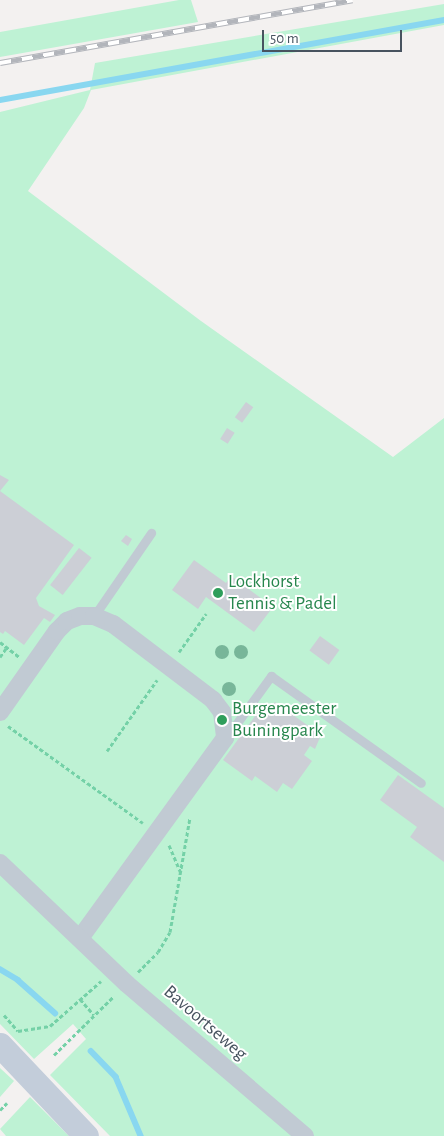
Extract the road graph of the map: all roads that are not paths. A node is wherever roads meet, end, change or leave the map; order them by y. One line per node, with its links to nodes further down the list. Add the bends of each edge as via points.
1 (151, 533): 2 (lane)
2 (94, 616): 3 (street, via 67,622); 4 (street, via 114,624 213,700 222,712)
3 (0, 712)
4 (226, 738): 5 (lane, via 271,676); 7 (street)
5 (421, 783)
6 (0, 863): 7 (street, Bavoortseweg)
7 (80, 938): 10 (street, Bavoortseweg, via 112,970)
8 (0, 1045): 9 (main road)
9 (86, 1136)
10 (305, 1136)

